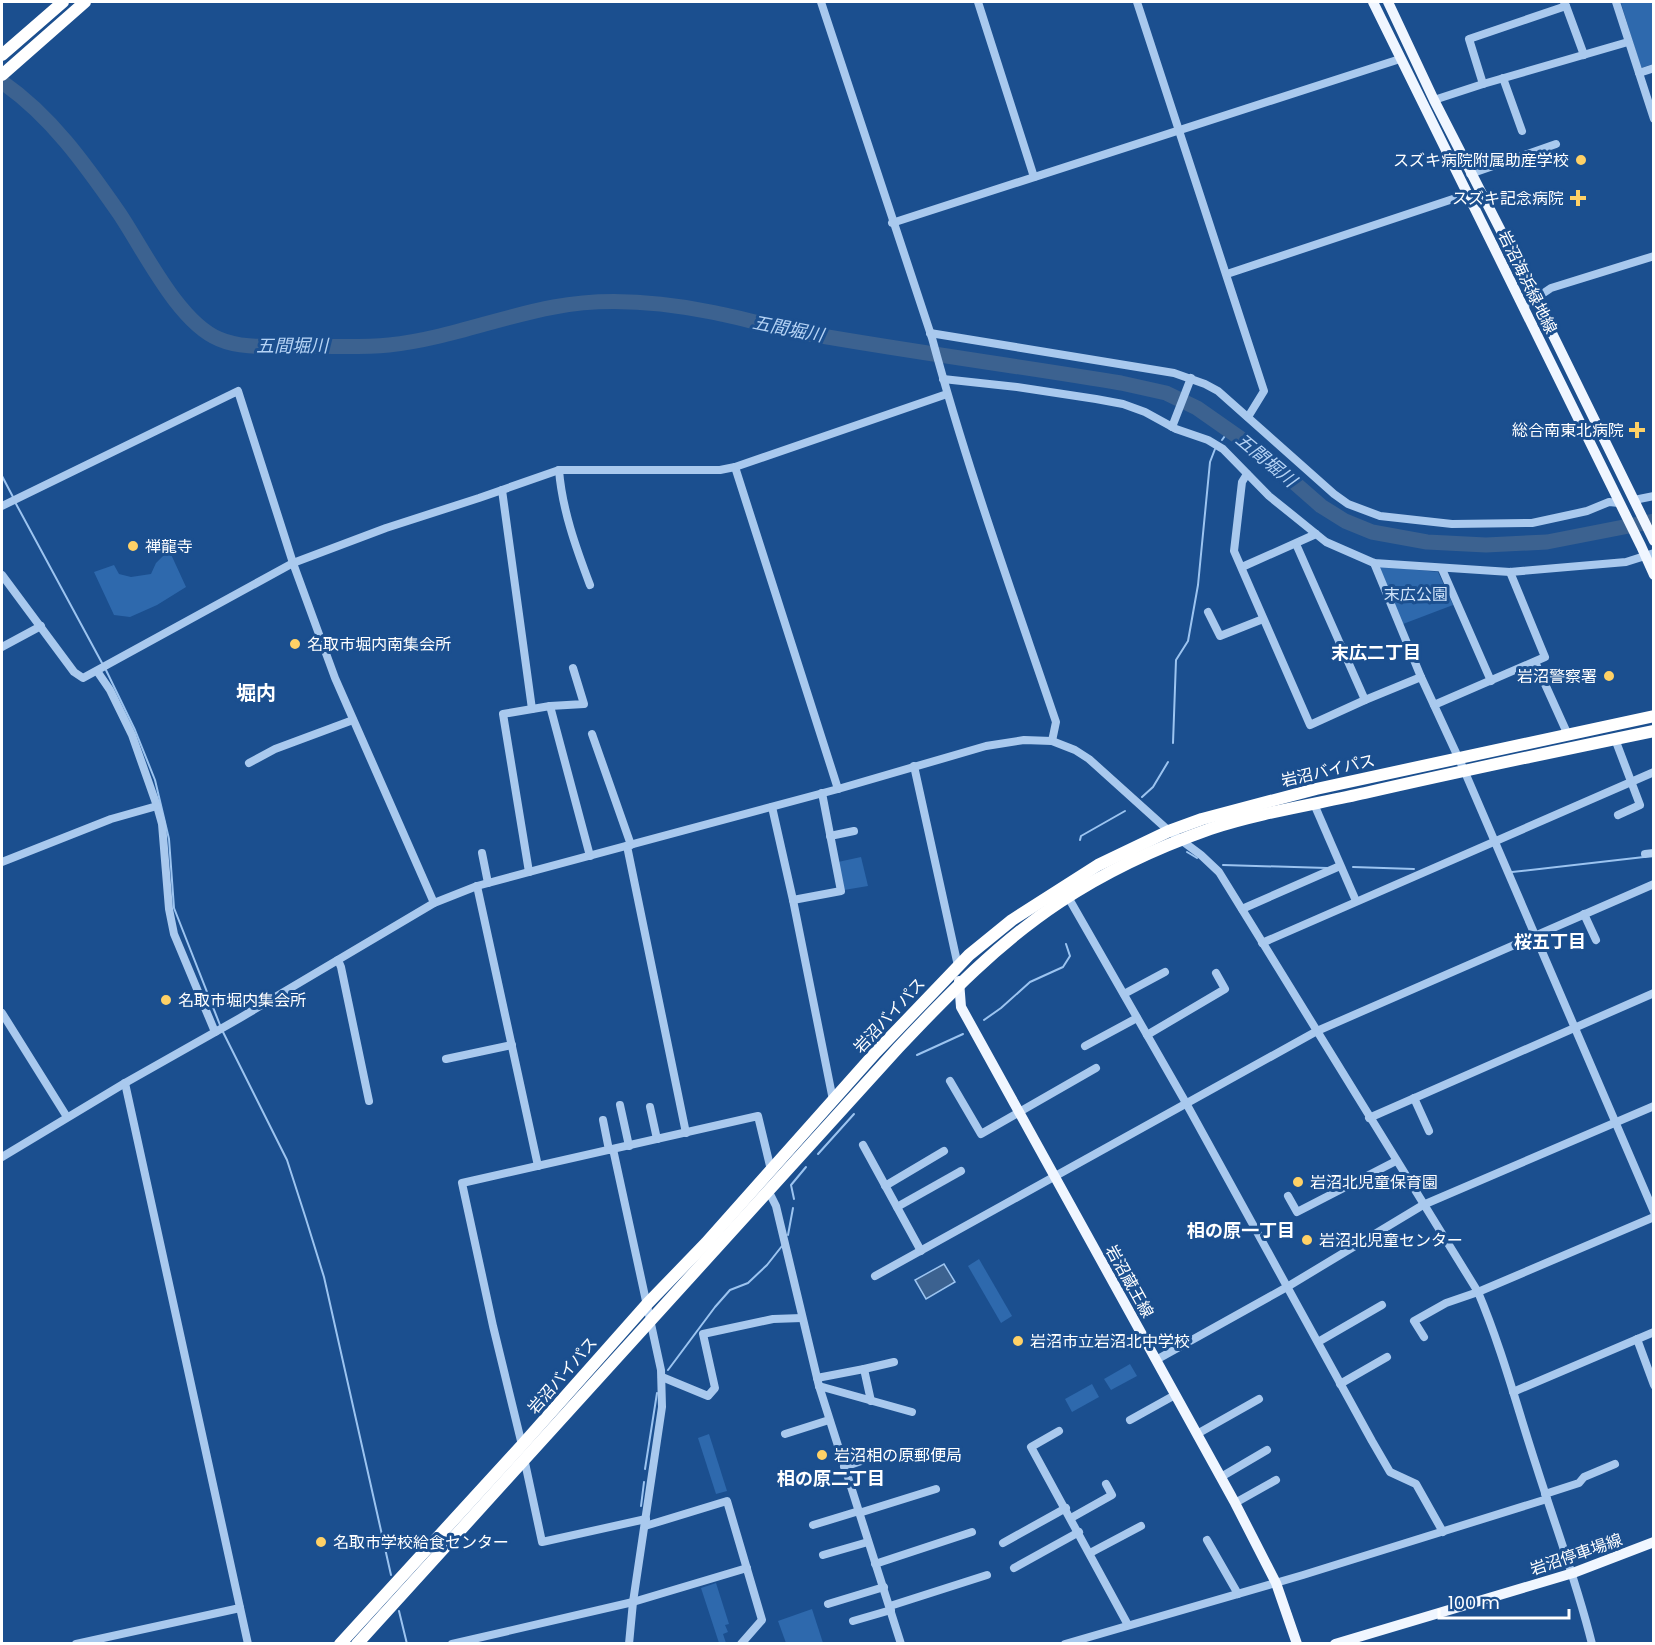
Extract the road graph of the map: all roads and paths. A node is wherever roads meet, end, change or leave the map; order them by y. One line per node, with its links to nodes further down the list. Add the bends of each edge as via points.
1 (63, 2): 11 (highway)
2 (821, 2): 27 (street)
3 (978, 2): 25 (street)
4 (1137, 2): 21 (street)
5 (1373, 2): 13 (main road, 岩沼海浜緑地線)
6 (1388, 2): 19 (main road, 岩沼海浜緑地線)
7 (1616, 2): 10 (street)
8 (82, 4): 16 (highway)
9 (1565, 4): 12 (street); 18 (street, via 1469,39)
10 (1628, 42): 12 (street); 15 (street)
11 (2, 55)
12 (1584, 55): 17 (street)
13 (1400, 59): 21 (street); 26 (main road, 岩沼海浜緑地線)
14 (1653, 68): 15 (street)
15 (1639, 73): 20 (street)
16 (2, 75)
17 (1503, 78): 18 (street); 22 (street)
18 (1483, 84): 19 (street)
19 (1434, 100): 24 (main road, 岩沼海浜緑地線)
20 (1653, 119)
21 (1179, 130): 25 (street); 29 (street)
22 (1522, 132)
23 (1556, 144): 24 (street)
24 (1470, 174): 30 (main road, 岩沼海浜緑地線)
25 (1034, 177): 27 (street)
26 (1468, 194): 29 (street); 31 (main road, 岩沼海浜緑地線)
27 (892, 223): 32 (street)
28 (1653, 256): 30 (street, via 1551,288)
29 (1227, 274): 36 (street, via 1264,391)
30 (1535, 299): 31 (street); 43 (main road, 岩沼海浜緑地線)
31 (1523, 307): 45 (main road, 岩沼海浜緑地線)
32 (931, 335): 33 (street); 34 (street, via 1174,373)
33 (943, 377): 35 (street); 37 (street, via 1123,404)
34 (1191, 380): 36 (street, via 1218,391); 37 (street)
35 (947, 394): 38 (street); 77 (street, via 1056,722)
36 (1248, 417): 45 (street, via 1334,494 1380,516 1452,524 1532,523 1609,502)
37 (1172, 424): 40 (street, via 1223,449)
38 (735, 467): 39 (street); 83 (street)
39 (559, 470): 41 (street); 57 (street, via 561,492)
40 (1247, 474): 46 (street); 52 (street, via 1242,482 1234,551)
41 (502, 490): 50 (street); 70 (street)
42 (1653, 496): 43 (street)
43 (1635, 503): 47 (main road, 岩沼海浜緑地線)
44 (5, 504): 50 (street, via 238,391)
45 (1621, 507): 49 (main road, 岩沼海浜緑地線)
46 (1316, 534): 48 (street); 51 (street, via 1342,551)
47 (1653, 541)
48 (1296, 544): 52 (street); 67 (street)
49 (1647, 552): 54 (street, via 1626,562); 56 (main road)
50 (293, 563): 64 (street); 72 (street)
51 (1374, 563): 53 (street); 65 (street)
52 (1242, 567): 59 (street)
53 (1442, 569): 54 (street); 66 (street)
54 (1510, 572): 62 (street, via 1545,657)
55 (2, 575): 60 (street)
56 (1653, 575)
57 (590, 585)
58 (1208, 612): 59 (street, via 1220,636)
59 (1263, 619): 67 (street, via 1310,725)
60 (41, 626): 61 (street); 64 (street, via 74,672 83,678)
61 (2, 647)
62 (1535, 662): 66 (street); 75 (street)
63 (573, 668): 69 (street, via 584,704)
64 (101, 669): 86 (street, via 132,735)
65 (1421, 677): 67 (street); 68 (street)
66 (1491, 681): 68 (street)
67 (1365, 700)
68 (1434, 705): 79 (street)
69 (550, 706): 70 (street); 96 (street)
70 (532, 709): 99 (street, via 503,714)
71 (1653, 716): 75 (highway, 岩沼バイパス)
72 (353, 720): 78 (street, via 275,749); 106 (street)
73 (1653, 731): 76 (highway, 岩沼バイパス)
74 (592, 734): 94 (street)
75 (1568, 735): 79 (highway, 岩沼バイパス)
76 (1615, 739): 79 (highway, 岩沼バイパス); 82 (street)
77 (1052, 741): 80 (street, via 1024,740 986,746); 90 (street, via 1089,759)
78 (249, 764)
79 (1461, 764): 85 (highway, 岩沼バイパス); 90 (highway, 岩沼バイパス, via 1267,801); 93 (street)
80 (914, 766): 83 (street); 113 (street)
81 (1653, 772): 82 (street)
82 (1630, 782): 88 (street, via 1640,806); 93 (street)
83 (838, 789): 84 (street)
84 (822, 794): 87 (street); 91 (street)
85 (1314, 804): 92 (highway, 岩沼バイパス, via 1233,822); 98 (street)
86 (157, 806): 97 (street, via 111,819); 122 (street, via 174,934)
87 (772, 807): 94 (street); 104 (street)
88 (1618, 815)
89 (854, 831): 91 (street)
90 (1169, 831): 92 (street); 113 (highway, 岩沼バイパス, via 1098,864 1062,886 1012,920)
91 (830, 836): 104 (street, via 841,891)
92 (1182, 840): 103 (highway, 岩沼バイパス); 107 (street, via 1219,872)
93 (1493, 841): 105 (street); 109 (street)
94 (629, 846): 96 (street); 144 (street)
95 (482, 853): 100 (street)
96 (590, 856): 99 (street)
97 (2, 862)
98 (1340, 866): 105 (street); 107 (street)
99 (530, 872): 100 (street)
100 (488, 883): 102 (street)
101 (1653, 884): 108 (street)
102 (477, 886): 106 (street); 125 (street)
103 (1068, 897): 116 (highway, 岩沼バイパス, via 1023,928); 118 (street)
104 (793, 900): 132 (street)
105 (1356, 901): 111 (street)
106 (434, 903): 112 (street)
107 (1242, 909): 111 (street)
108 (1584, 914): 109 (street); 110 (street)
109 (1534, 936): 121 (street); 123 (street)
110 (1596, 940)
111 (1262, 943): 123 (street)
112 (338, 960): 122 (street); 133 (street)
113 (958, 966): 116 (main road, 岩沼蔵王線); 132 (highway, 岩沼バイパス)
114 (1165, 972): 118 (street)
115 (1216, 973): 124 (street, via 1225,989)
116 (959, 984): 138 (main road, 岩沼蔵王線, via 961,1007); 157 (highway, 岩沼バイパス)
117 (1653, 993): 121 (street)
118 (1124, 994): 120 (street)
119 (2, 1013): 139 (street)
120 (1137, 1018): 124 (street); 126 (street)
121 (1574, 1029): 131 (street); 142 (street)
122 (218, 1030): 130 (street)
123 (1317, 1031): 134 (street); 140 (street)
124 (1147, 1035): 134 (street)
125 (512, 1045): 127 (street); 152 (street)
126 (1085, 1047)
127 (446, 1059)
128 (1096, 1068): 138 (street)
129 (950, 1081): 138 (street, via 981,1134)
130 (124, 1083): 139 (street); 230 (street)
131 (1414, 1098): 140 (street); 143 (street)
132 (833, 1100): 153 (highway, 岩沼バイパス)
133 (369, 1101)
134 (1185, 1103): 155 (street); 165 (street)
135 (620, 1105): 147 (street)
136 (1653, 1106): 142 (street)
137 (650, 1107): 145 (street)
138 (1020, 1112): 155 (main road, 岩沼蔵王線)
139 (67, 1117): 150 (street)
140 (1370, 1118): 151 (street)
141 (603, 1120): 148 (street)
142 (1615, 1123): 159 (street); 161 (street)
143 (1430, 1131)
144 (686, 1133): 145 (street); 153 (street, via 758,1116)
145 (657, 1139): 147 (street)
146 (863, 1145): 156 (street)
147 (629, 1146): 148 (street)
148 (611, 1150): 152 (street); 167 (street)
149 (944, 1151): 156 (street)
150 (2, 1157)
151 (1396, 1161): 158 (street, via 1297,1212); 159 (street)
152 (537, 1166): 193 (street, via 462,1183)
153 (771, 1170): 167 (highway, 岩沼バイパス)
154 (961, 1171): 160 (street)
155 (1054, 1176): 163 (street); 176 (main road, 岩沼蔵王線)
156 (885, 1186): 160 (street)
157 (768, 1190): 169 (street, via 776,1206); 170 (highway, 岩沼バイパス)
158 (1288, 1196)
159 (1423, 1205): 165 (street); 166 (street)
160 (897, 1207): 163 (street)
161 (1653, 1212)
162 (1653, 1217): 166 (street)
163 (921, 1251): 164 (street)
164 (875, 1276)
165 (1287, 1287): 174 (street); 176 (street)
166 (1478, 1293): 172 (street, via 1446,1303 1414,1321); 183 (street)
167 (648, 1303): 170 (street); 193 (highway, 岩沼バイパス)
168 (1382, 1305): 174 (street)
169 (802, 1318): 179 (street, via 771,1319 702,1334 715,1388 708,1396); 180 (street)
170 (651, 1320): 179 (street); 196 (highway, 岩沼バイパス)
171 (1653, 1332): 173 (street)
172 (1424, 1337)
173 (1637, 1339): 182 (street); 183 (street)
174 (1318, 1342): 181 (street)
175 (1387, 1357): 181 (street)
176 (1156, 1360): 184 (main road, 岩沼蔵王線)
177 (894, 1362): 178 (street)
178 (864, 1369): 180 (street); 186 (street)
179 (662, 1377): 208 (street, via 662,1407)
180 (818, 1382): 186 (street); 188 (street)
181 (1340, 1384): 212 (street, via 1390,1472 1416,1484)
182 (1653, 1385)
183 (1513, 1392): 203 (street)
184 (1175, 1395): 189 (street); 192 (main road, 岩沼蔵王線)
185 (1259, 1399): 192 (street)
186 (871, 1401): 187 (street)
187 (912, 1412)
188 (829, 1420): 191 (street); 198 (street)
189 (1130, 1420)
190 (1059, 1431): 205 (street, via 1031,1447)
191 (785, 1434)
192 (1197, 1434): 199 (main road, 岩沼蔵王線)
193 (522, 1445): 237 (highway, 岩沼バイパス)
194 (1267, 1450): 199 (street)
195 (890, 1451): 198 (street)
196 (524, 1458): 208 (street, via 542,1542); 238 (highway, 岩沼バイパス)
197 (1615, 1464): 203 (street)
198 (844, 1467): 206 (street)
199 (1221, 1477): 204 (main road, 岩沼蔵王線)
200 (1276, 1480): 204 (street)
201 (1106, 1484): 207 (street, via 1112,1495)
202 (936, 1489): 206 (street)
203 (1546, 1497): 212 (street); 223 (street)
204 (1235, 1503): 225 (main road, 岩沼蔵王線)
205 (1066, 1508): 207 (street); 217 (street)
206 (859, 1512): 209 (street); 215 (street)
207 (1071, 1518): 211 (street)
208 (645, 1522): 221 (street, via 727,1502); 228 (street)
209 (813, 1526)
210 (1141, 1526): 218 (street)
211 (1079, 1532): 218 (street); 222 (street)
212 (1443, 1532): 225 (street)
213 (972, 1533): 220 (street)
214 (1207, 1540): 227 (street)
215 (868, 1542): 219 (street); 220 (street)
216 (1653, 1542): 223 (main road, 岩沼停車場線)
217 (1003, 1543)
218 (1090, 1553): 233 (street)
219 (823, 1555)
220 (875, 1564): 226 (street)
221 (747, 1568): 228 (street); 241 (street, via 762,1620)
222 (1014, 1568)
223 (1573, 1573): 245 (main road, 岩沼停車場線); 246 (street)
224 (987, 1575): 231 (street)
225 (1276, 1583): 227 (street); 244 (main road, 岩沼蔵王線)
226 (884, 1587): 229 (street); 231 (street)
227 (1238, 1594): 233 (street)
228 (633, 1602): 239 (street); 240 (street)
229 (828, 1604)
230 (240, 1608): 234 (street); 236 (street)
231 (891, 1608): 232 (street); 242 (street)
232 (853, 1622)
233 (1128, 1625): 243 (street)
234 (92, 1642): 235 (street)
235 (76, 1644)
236 (248, 1644)
237 (340, 1644)
238 (357, 1644)
239 (452, 1644)
240 (629, 1644)
241 (741, 1644)
242 (901, 1644)
243 (1065, 1644)
244 (1297, 1644)
245 (1335, 1644)
246 (1592, 1644)

